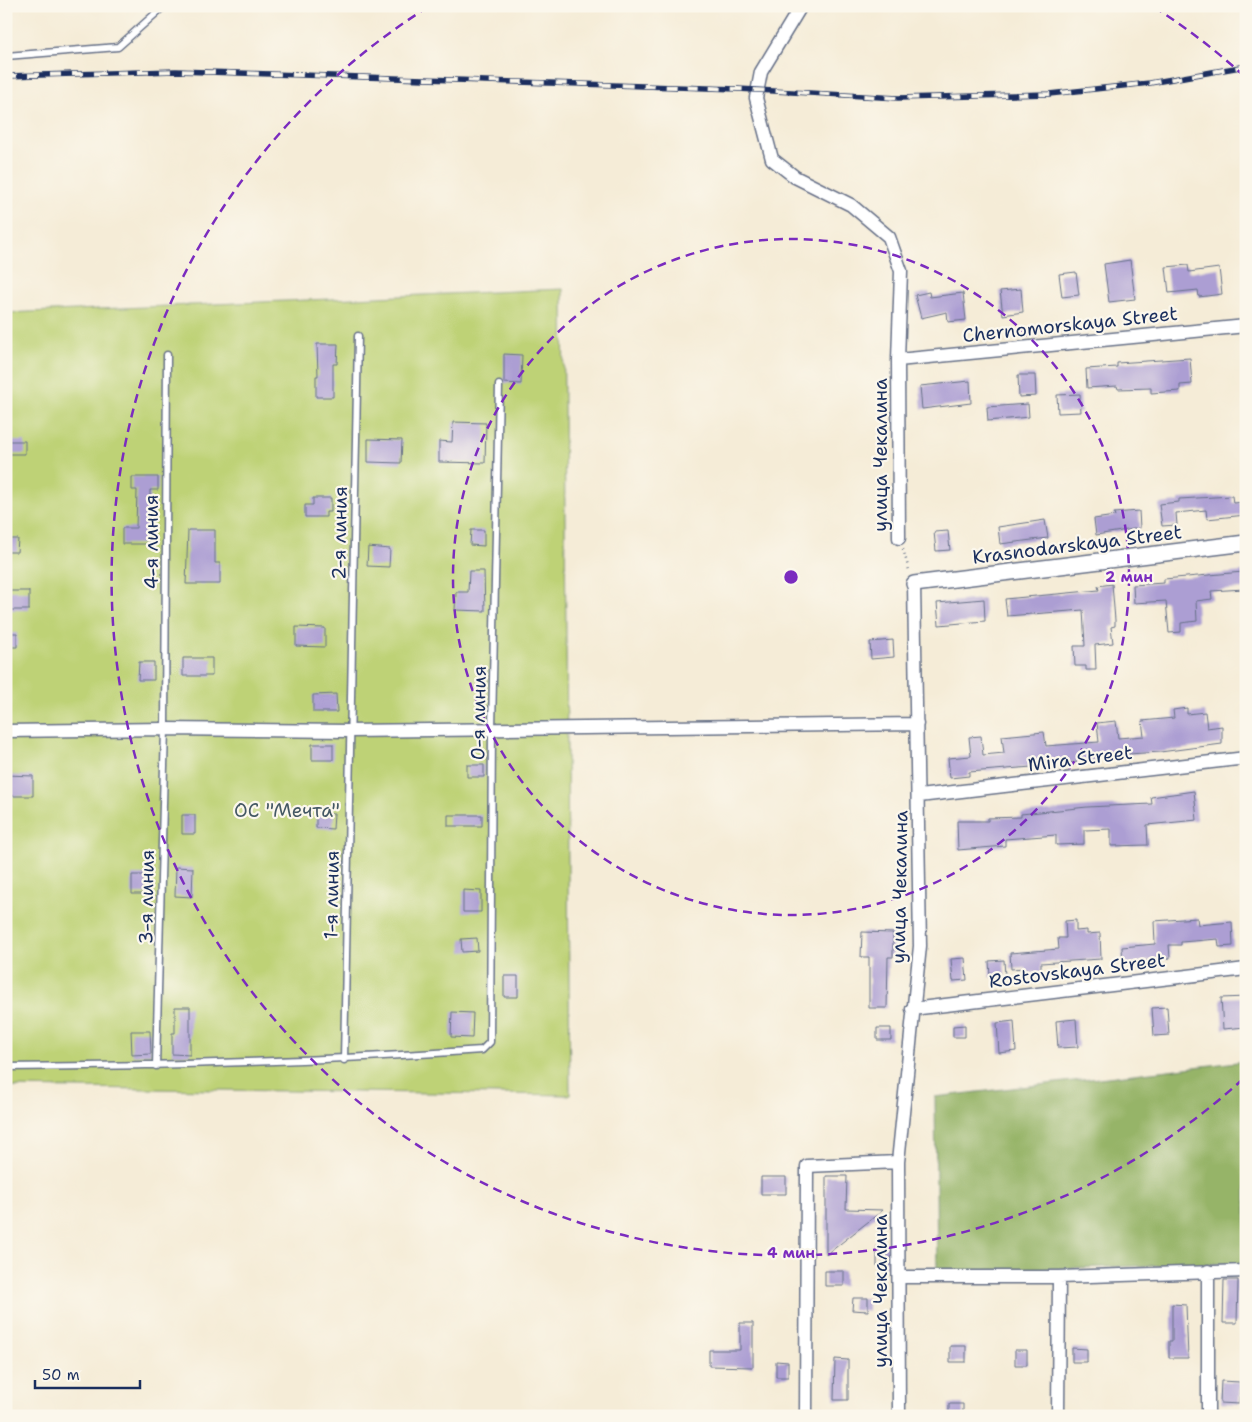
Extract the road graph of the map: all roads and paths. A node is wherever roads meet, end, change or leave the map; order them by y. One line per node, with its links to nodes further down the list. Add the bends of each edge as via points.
1 (164, 6): 3 (lane, via 118,47)
2 (801, 6): 7 (street, улица Чекалина, via 761,72 758,83 756,98 767,141 772,159 796,177 852,205 889,237 901,271)
3 (6, 56)
4 (1246, 326): 7 (street, Chernomorskaya Street)
5 (358, 336): 16 (lane, 2-я линия)
6 (166, 355): 13 (lane, 4-я линия)
7 (898, 360): 9 (street, улица Чекалина)
8 (499, 385): 14 (lane, 0-я линия)
9 (899, 538): 11 (path, улица Чекалина)
10 (1246, 543): 11 (street, Krasnodarskaya Street)
11 (914, 584): 12 (street, улица Чекалина)
12 (917, 724): 14 (street); 18 (street, улица Чекалина)
13 (165, 729): 15 (street); 16 (street); 22 (lane, 3-я линия)
14 (492, 729): 16 (street); 21 (lane, 0-я линия, via 490,1042 482,1050)
15 (6, 731)
16 (349, 731): 21 (lane, 1-я линия)
17 (1246, 758): 18 (street, Mira Street)
18 (919, 796): 20 (street, улица Чекалина, via 920,946)
19 (1246, 969): 20 (street, Rostovskaya Street)
20 (912, 1009): 24 (street, улица Чекалина)
21 (344, 1060): 22 (lane)
22 (156, 1066): 23 (lane)
23 (6, 1067)
24 (898, 1162): 28 (street, улица Чекалина); 29 (street, via 807,1166)
25 (1208, 1271): 26 (street); 27 (street); 32 (street)
26 (1246, 1271)
27 (1058, 1277): 28 (street); 31 (street)
28 (899, 1278): 30 (street, улица Чекалина)
29 (806, 1416)
30 (899, 1416)
31 (1058, 1416)
32 (1208, 1416)

